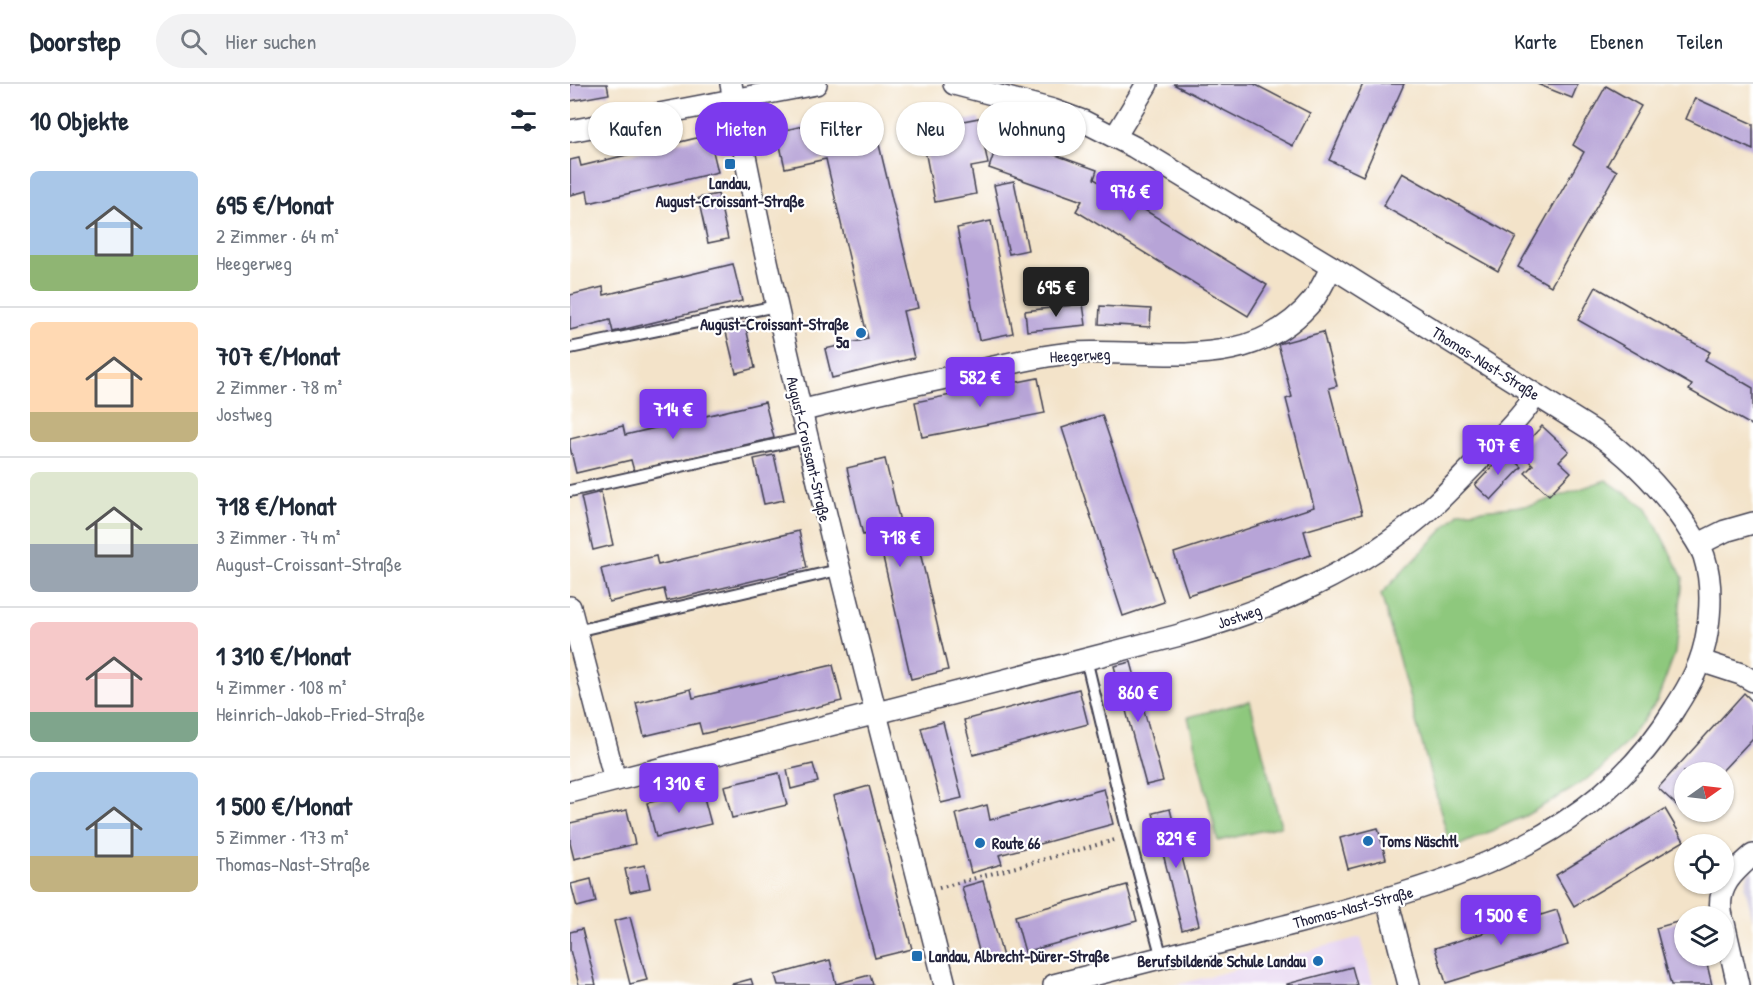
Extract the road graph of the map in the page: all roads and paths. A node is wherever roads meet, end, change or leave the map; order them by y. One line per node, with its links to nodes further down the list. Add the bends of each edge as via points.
1 (816, 84): 4 (street)
2 (954, 84): 6 (street, Thomas-Nast-Straße, via 1053,110)
3 (1147, 84): 6 (street)
4 (732, 91): 5 (street); 8 (street, August-Croissant-Straße)
5 (570, 131)
6 (1115, 136): 7 (street, Thomas-Nast-Straße)
7 (1332, 267): 10 (street, Thomas-Nast-Straße); 11 (street, Heegerweg, via 1315,297 1295,318 1275,332 1231,348 1197,355 1050,355)
8 (776, 306): 9 (lane); 11 (street, August-Croissant-Straße)
9 (570, 348)
10 (1536, 395): 15 (street, Thomas-Nast-Straße, via 1624,454 1666,496); 19 (street, Jostweg, via 1517,420 1433,506 1359,561 1272,605)
11 (800, 411): 12 (street, August-Croissant-Straße)
12 (806, 438): 13 (lane); 16 (street, August-Croissant-Straße)
13 (570, 491)
14 (1753, 523): 15 (street)
15 (1699, 544): 20 (street, Thomas-Nast-Straße, via 1710,592)
16 (838, 570): 18 (lane); 22 (street, August-Croissant-Straße)
17 (570, 607): 18 (street)
18 (576, 631): 23 (street)
19 (1086, 659): 22 (street, Jostweg); 25 (lane)
20 (1701, 661): 21 (street); 28 (street, Thomas-Nast-Straße, via 1660,732 1603,794 1549,832 1492,862)
21 (1753, 681)
22 (876, 714): 23 (street, Jostweg); 27 (street, August-Croissant-Straße)
23 (615, 780): 24 (street, Jostweg)
24 (570, 792)
25 (1129, 837): 27 (path); 30 (lane)
26 (1753, 855): 29 (street, via 1734,870 1723,888)
27 (921, 892): 32 (street, August-Croissant-Straße)
28 (1387, 899): 30 (street, Thomas-Nast-Straße); 34 (street)
29 (1720, 906)
30 (1162, 958): 33 (street, Thomas-Nast-Straße)
31 (1734, 966): 35 (street)
32 (945, 985)
33 (1054, 985)
34 (1409, 985)
35 (1738, 985)

